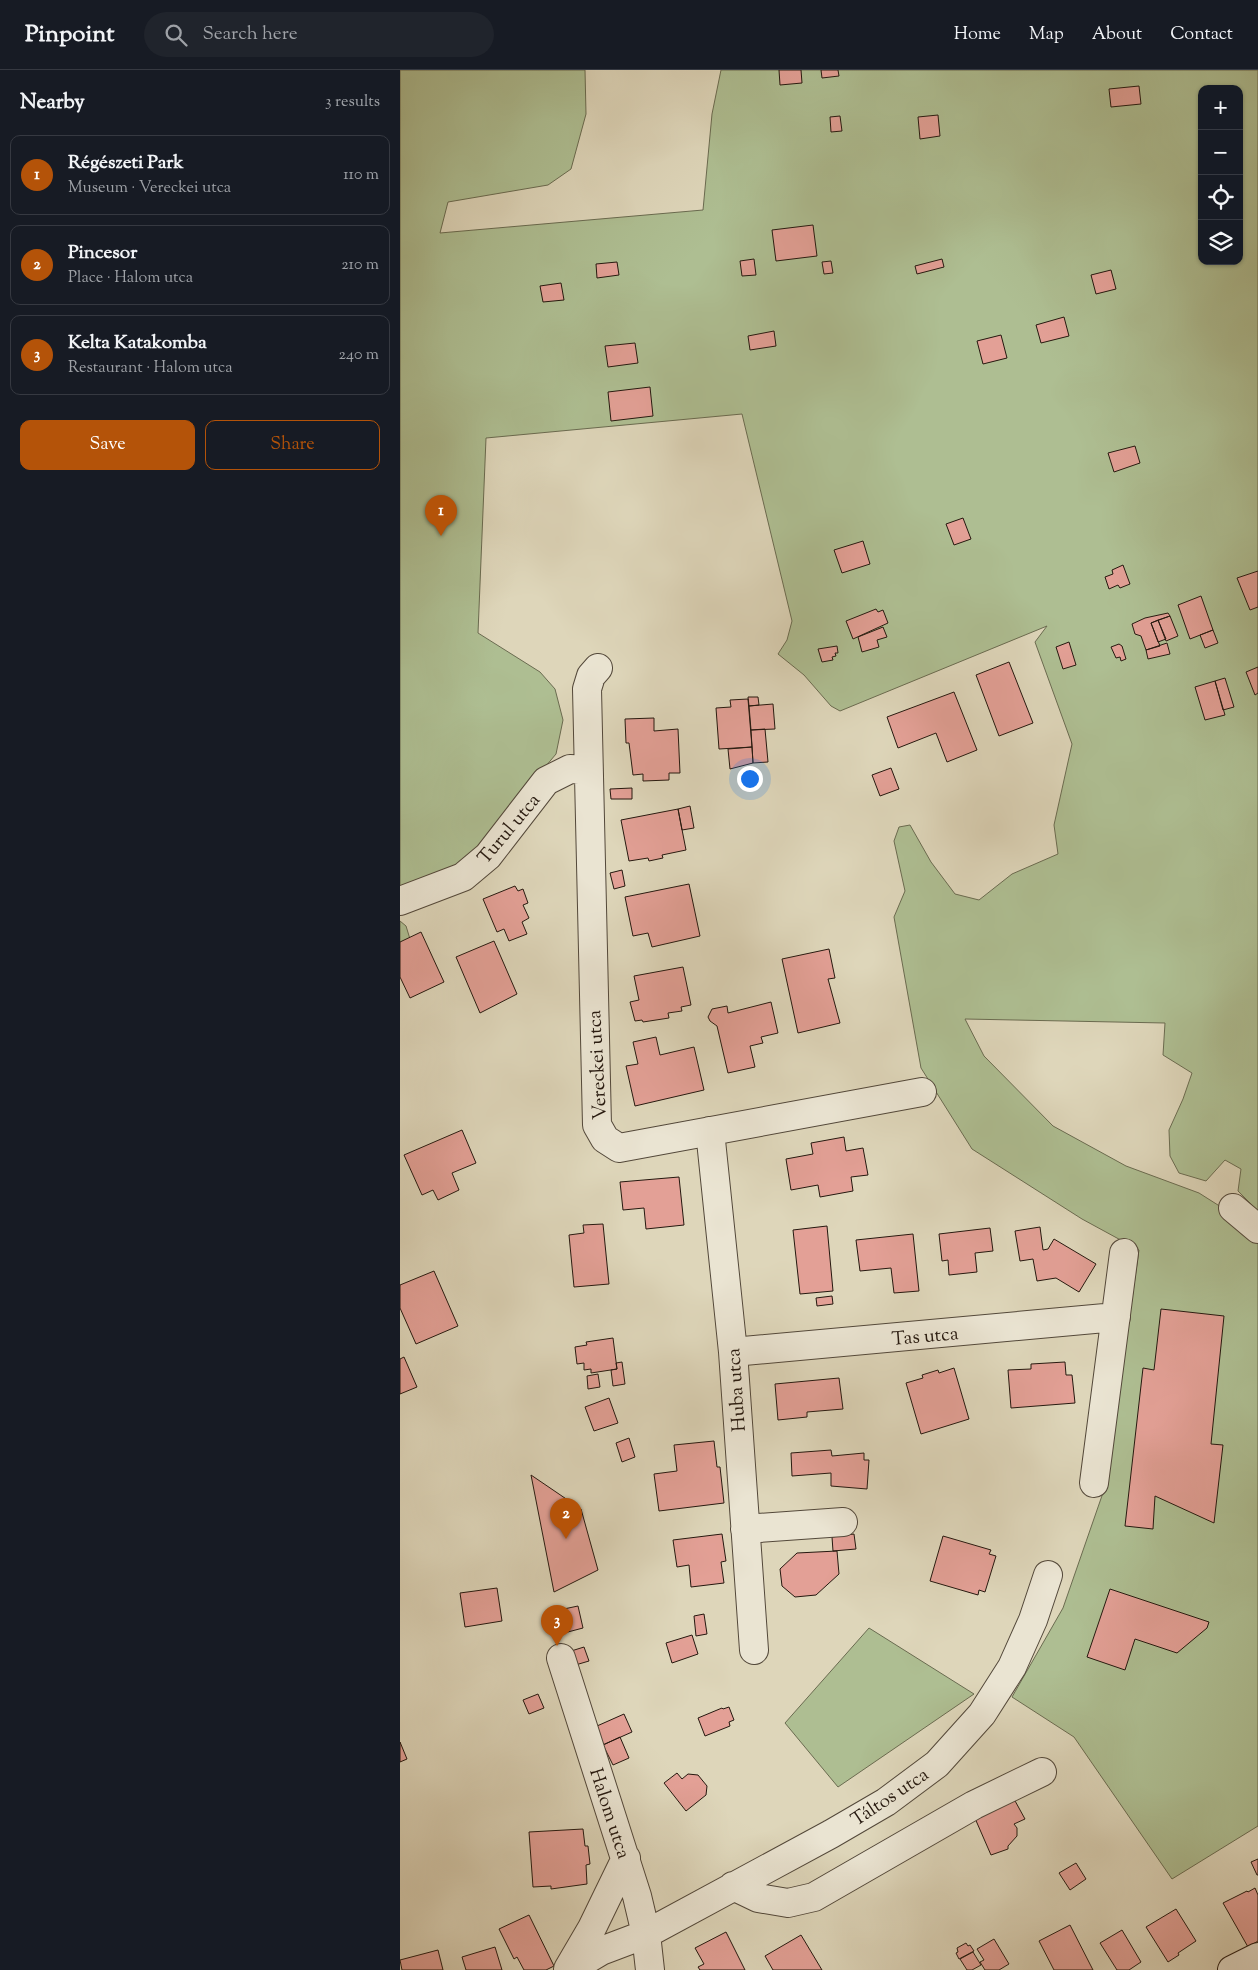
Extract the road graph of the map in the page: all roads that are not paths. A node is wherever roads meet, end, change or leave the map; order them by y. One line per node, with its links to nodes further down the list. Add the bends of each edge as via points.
1 (598, 668): 2 (street, Vereckei utca, via 587,689)
2 (588, 770): 3 (street, Turul utca, via 570,769 546,781 488,856 463,877); 5 (street, Vereckei utca, via 597,1125 605,1139 620,1148)
3 (400, 901)
4 (922, 1092): 5 (street, Vereckei utca)
5 (710, 1131): 10 (street, Huba utca)
6 (1233, 1208): 7 (street)
7 (1258, 1229)
8 (1124, 1253): 9 (street)
9 (1116, 1317): 10 (street, Tas utca); 11 (street)
10 (733, 1352): 13 (street, Huba utca)
11 (1094, 1483)
12 (843, 1522): 13 (street)
13 (746, 1529): 15 (street, Huba utca)
14 (1048, 1575): 19 (street, Táltos utca, via 1034,1620 1012,1667 982,1714 937,1764 886,1802)
15 (754, 1650)
16 (561, 1658): 18 (street, Halom utca)
17 (1042, 1772): 19 (street, via 974,1805 814,1897 788,1903 758,1898)
18 (626, 1858): 20 (street, Halom utca); 22 (street)
19 (733, 1886): 20 (street, Táltos utca)
20 (646, 1934): 22 (street, Táltos utca, via 601,1951); 23 (street, Halom utca)
21 (1258, 1957): 24 (street)
22 (568, 1970)
23 (650, 1970)
24 (1232, 1970)

